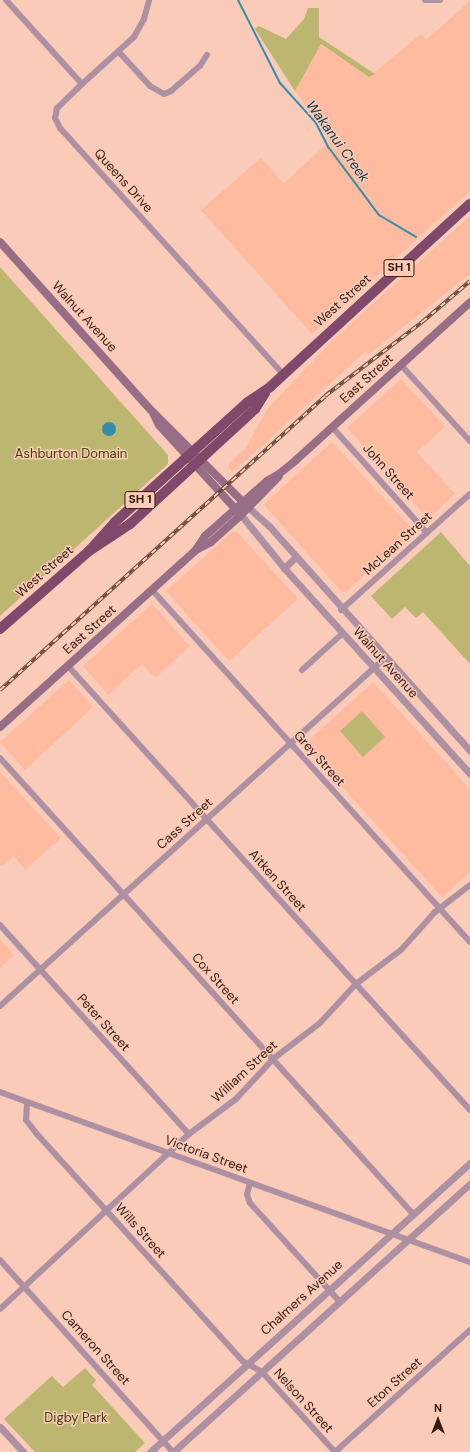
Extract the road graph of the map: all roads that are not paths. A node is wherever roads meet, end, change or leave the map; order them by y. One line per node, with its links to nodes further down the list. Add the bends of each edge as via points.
1 (6, 0): 7 (street)
2 (149, 0): 5 (street, Queens Drive, via 140,27)
3 (424, 0): 4 (street)
4 (440, 0)
5 (119, 52): 6 (street, via 150,86 164,94 172,92 200,66); 7 (street, Queens Drive)
6 (207, 55)
7 (82, 84): 12 (street, Queens Drive, via 57,108 55,118 60,128)
8 (470, 204): 12 (highway, West Street / SH 1)
9 (0, 242): 16 (main road, Walnut Avenue)
10 (470, 302): 11 (main road, East Street)
11 (401, 365): 14 (main road, East Street); 15 (street)
12 (283, 374): 13 (highway, West Street / SH 1)
13 (270, 387): 16 (highway, West Street / SH 1, via 248,402); 17 (highway, West Street / SH 1, via 255,409)
14 (332, 427): 19 (main road, East Street); 20 (street, John Street)
15 (470, 441)
16 (190, 454): 17 (main road, Walnut Avenue); 21 (highway, West Street / SH 1, via 115,522)
17 (199, 462): 19 (main road, Walnut Avenue); 21 (highway, West Street / SH 1, via 130,524)
18 (470, 494): 20 (street, McLean Street)
19 (242, 509): 22 (street, Walnut Avenue); 23 (street, Walnut Avenue); 24 (main road, East Street, via 211,542 195,551)
20 (427, 533): 25 (street, McLean Street)
21 (89, 551): 26 (highway, West Street / SH 1)
22 (296, 557): 23 (street); 25 (street, Walnut Avenue)
23 (284, 568): 27 (street, Walnut Avenue)
24 (152, 590): 29 (main road, East Street); 33 (street, Grey Street)
25 (341, 610): 28 (street, Walnut Avenue)
26 (0, 629)
27 (342, 633): 30 (street, Walnut Avenue); 31 (street)
28 (385, 658): 30 (street, Cass Street); 34 (street, Walnut Avenue)
29 (68, 666): 32 (main road, East Street); 37 (street, Aitken Street)
30 (374, 668): 33 (street, Cass Street); 36 (street, Walnut Avenue)
31 (302, 670)
32 (0, 727)
33 (290, 744): 37 (street, Cass Street); 40 (street, Grey Street)
34 (470, 750)
35 (0, 758): 39 (street, Cox Street)
36 (470, 774)
37 (207, 819): 39 (street, Cass Street); 44 (street, Aitken Street)
38 (470, 885): 40 (street, William Street)
39 (123, 894): 43 (street, Cass Street); 46 (street, Cox Street)
40 (440, 909): 42 (street, Grey Street); 44 (street, William Street, via 401,950)
41 (0, 925): 43 (street, Peter Street)
42 (470, 942)
43 (40, 970): 45 (street, Cass Street); 50 (street, Peter Street)
44 (356, 984): 46 (street, William Street, via 313,1029); 49 (street, Aitken Street)
45 (0, 1006)
46 (273, 1059): 50 (street, William Street, via 236,1099); 56 (street, Cox Street)
47 (0, 1092): 48 (street, Victoria Street)
48 (27, 1102): 51 (street, Victoria Street); 55 (street, Wills Street, via 25,1116 29,1125)
49 (470, 1110)
50 (189, 1134): 51 (street, William Street)
51 (170, 1154): 53 (street, Victoria Street); 55 (street, William Street)
52 (470, 1163): 56 (street, Chalmers Avenue)
53 (250, 1183): 57 (street, Victoria Street); 62 (street, via 247,1194 250,1203)
54 (470, 1184): 58 (street)
55 (108, 1212): 61 (street, William Street); 66 (street, Wills Street)
56 (413, 1214): 57 (street, Chalmers Avenue)
57 (391, 1234): 58 (street, Victoria Street); 62 (street, Chalmers Avenue)
58 (407, 1239): 60 (street, Victoria Street); 63 (street)
59 (0, 1260): 61 (street, Cameron Street)
60 (470, 1262)
61 (24, 1287): 64 (street, William Street); 69 (street, Cameron Street)
62 (329, 1290): 63 (street); 66 (street, Chalmers Avenue)
63 (340, 1302): 67 (street)
64 (0, 1309)
65 (470, 1330): 73 (street, Eton Street)
66 (250, 1366): 67 (street, Nelson Street); 69 (street, Chalmers Avenue)
67 (262, 1372): 72 (street); 73 (street, Nelson Street)
68 (0, 1427): 70 (street)
69 (163, 1440): 71 (street, Chalmers Avenue); 72 (street, Cameron Street)
70 (23, 1452)
71 (150, 1452)
72 (173, 1452)
73 (335, 1452)

